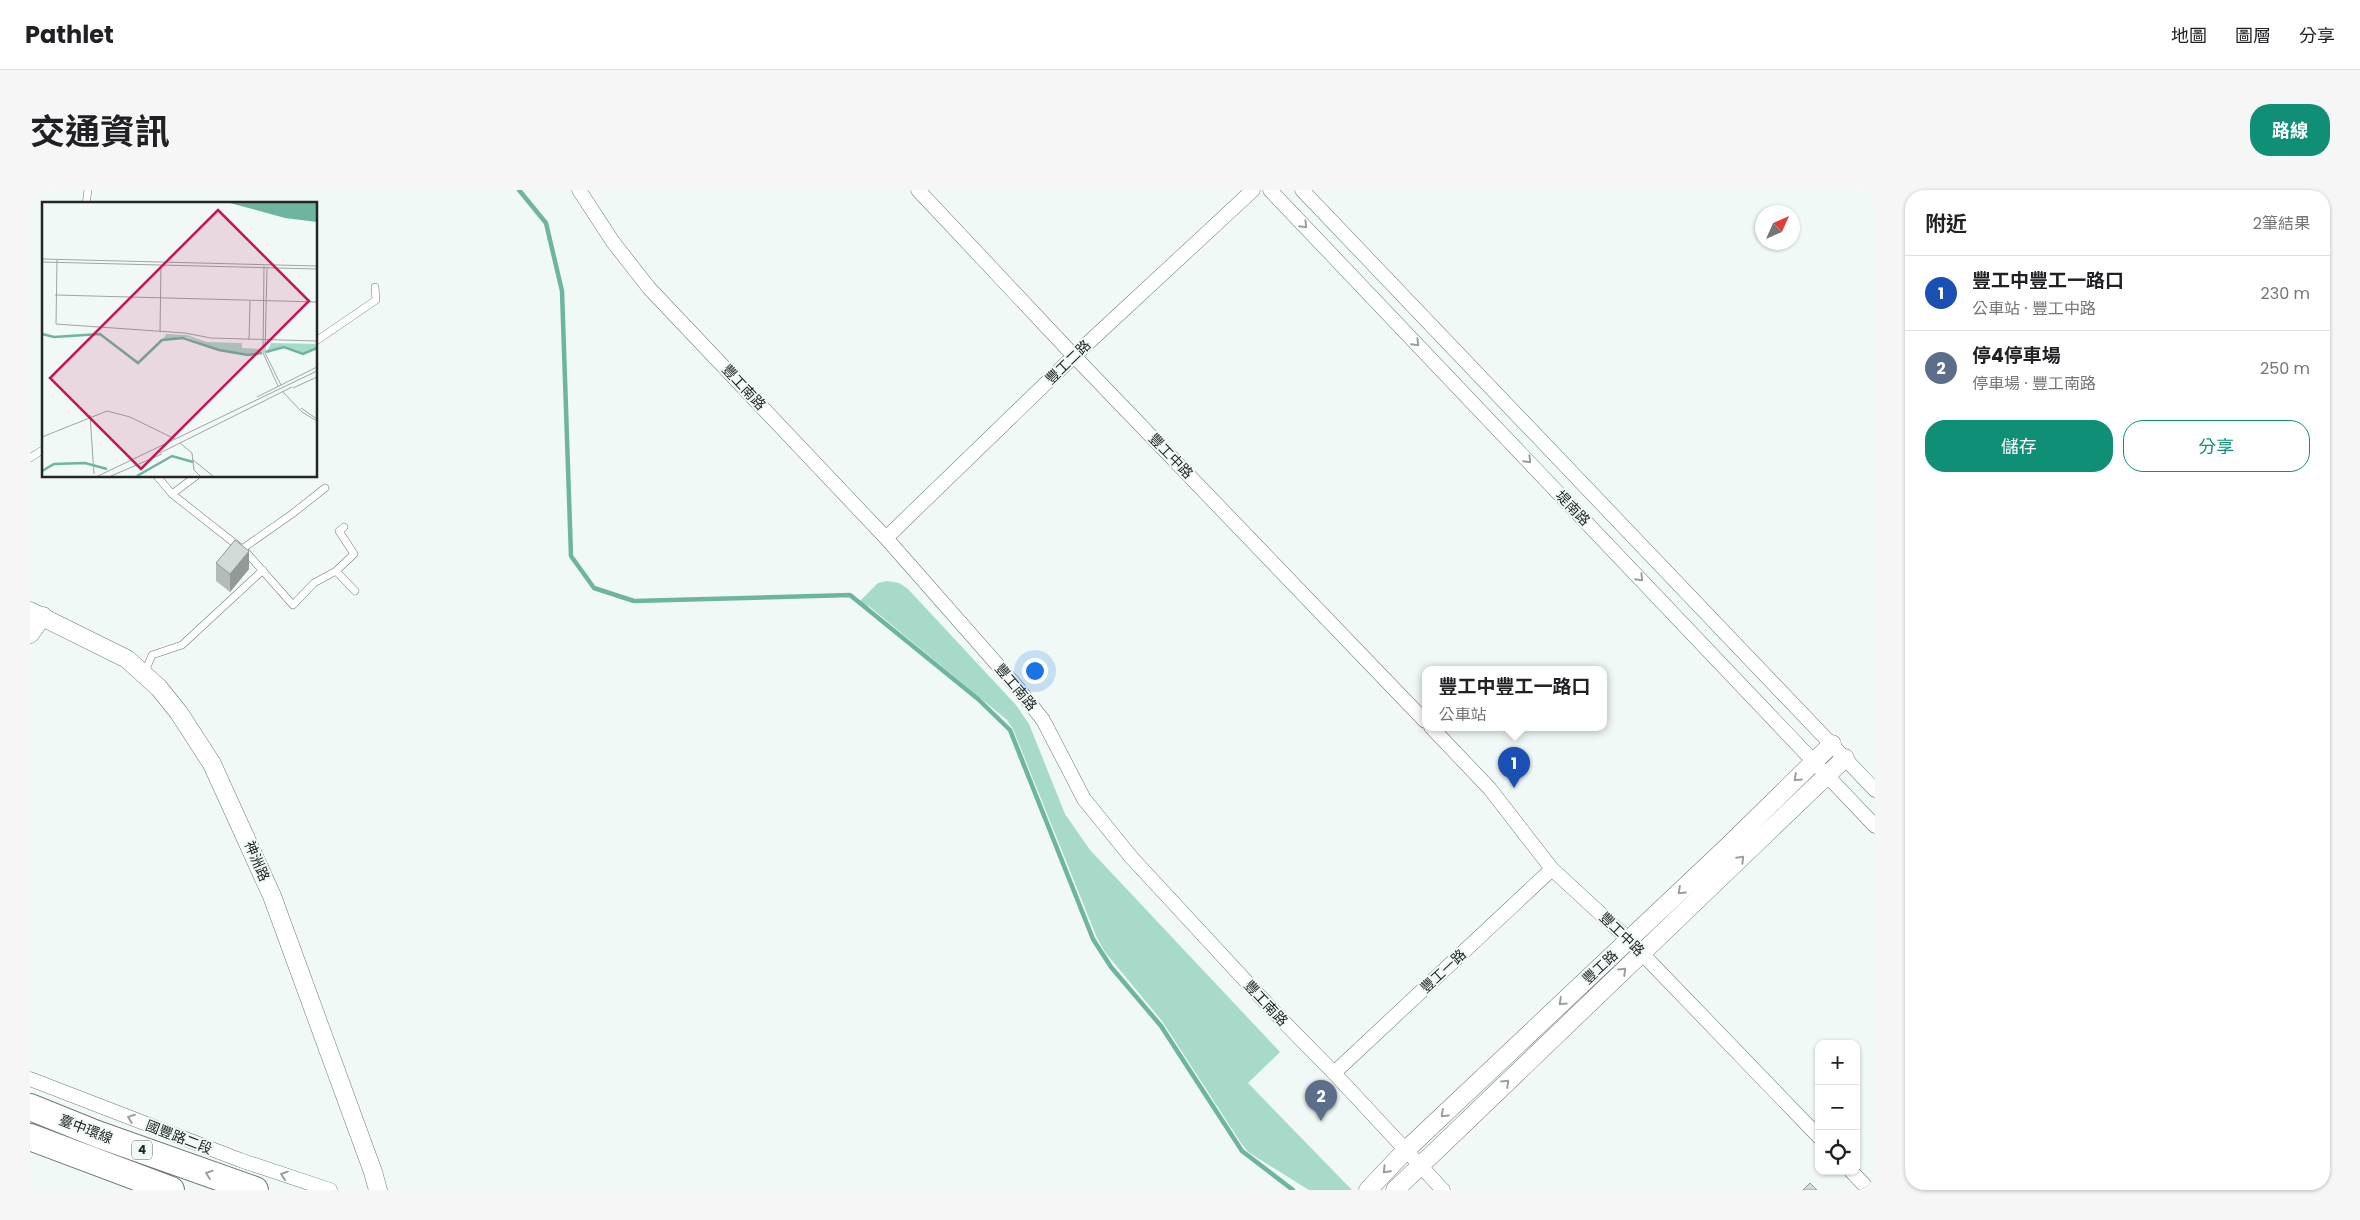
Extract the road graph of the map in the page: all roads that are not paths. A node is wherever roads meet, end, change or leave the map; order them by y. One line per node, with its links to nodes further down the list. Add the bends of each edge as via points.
1 (579, 190): 16 (street, 豐工南路, via 613,242 649,288)
2 (918, 190): 8 (street, 豐工中路)
3 (1253, 190): 8 (street, 豐工二路)
4 (1270, 190): 28 (street, 堤南路, one-way to 28)
5 (1302, 190): 26 (street, 堤南路)
6 (375, 287): 7 (lane, via 376,300)
7 (318, 340)
8 (1074, 356): 16 (street, 豐工二路); 24 (street, 豐工中路)
9 (42, 450): 10 (lane)
10 (30, 458)
11 (159, 478): 14 (lane)
12 (193, 478): 14 (lane)
13 (325, 488): 17 (lane)
14 (172, 494): 17 (lane)
15 (344, 527): 19 (lane, via 339,531 354,554)
16 (886, 538): 35 (street, 豐工南路, via 1043,720 1084,799 1102,823 1273,1011)
17 (242, 549): 18 (lane)
18 (263, 570): 19 (lane, via 293,605 314,583); 23 (lane, via 182,645 152,655)
19 (336, 572): 20 (lane)
20 (355, 591)
21 (37, 614): 22 (street); 23 (street, 神洲路, via 127,659)
22 (30, 634)
23 (144, 674): 48 (street, 神洲路, via 179,713 212,764 251,845)
24 (1422, 718)
25 (1435, 731): 32 (street, 豐工中路, via 1490,789)
26 (1832, 744): 27 (street, 堤南路); 28 (street, 豐工路)
27 (1845, 758): 29 (street, 豐工路); 30 (street, 堤南路)
28 (1815, 761): 29 (street, 堤南路); 33 (street, 豐工路, one-way to 33)
29 (1826, 775): 31 (street, 堤南路); 34 (street, 豐工路, one-way to 29)
30 (1875, 790)
31 (1875, 826)
32 (1552, 869): 33 (street, 豐工中路); 35 (street, 豐工一路)
33 (1629, 940): 34 (street, 豐工中路); 41 (street, 豐工路, one-way to 41)
34 (1642, 954): 38 (street, 豐工中路); 42 (street, 豐工路, one-way to 34)
35 (1334, 1073): 41 (street, 豐工南路)
36 (30, 1079): 47 (street, 國豐路二段, one-way to 36, via 240,1160)
37 (30, 1108): 46 (highway, 臺中環線 / 4, one-way to 37)
38 (1815, 1133)
39 (30, 1137): 45 (highway, 臺中環線 / 4)
40 (30, 1148): 44 (street)
41 (1405, 1151): 42 (street, 豐工南路); 49 (street, 豐工路, one-way to 49)
42 (1420, 1166): 50 (street, 豐工路); 51 (street, 豐工南路)
43 (1855, 1175): 52 (street)
44 (134, 1190)
45 (171, 1190)
46 (255, 1190)
47 (330, 1190)
48 (378, 1190)
49 (1368, 1190)
50 (1395, 1190)
51 (1443, 1190)
52 (1869, 1190)

